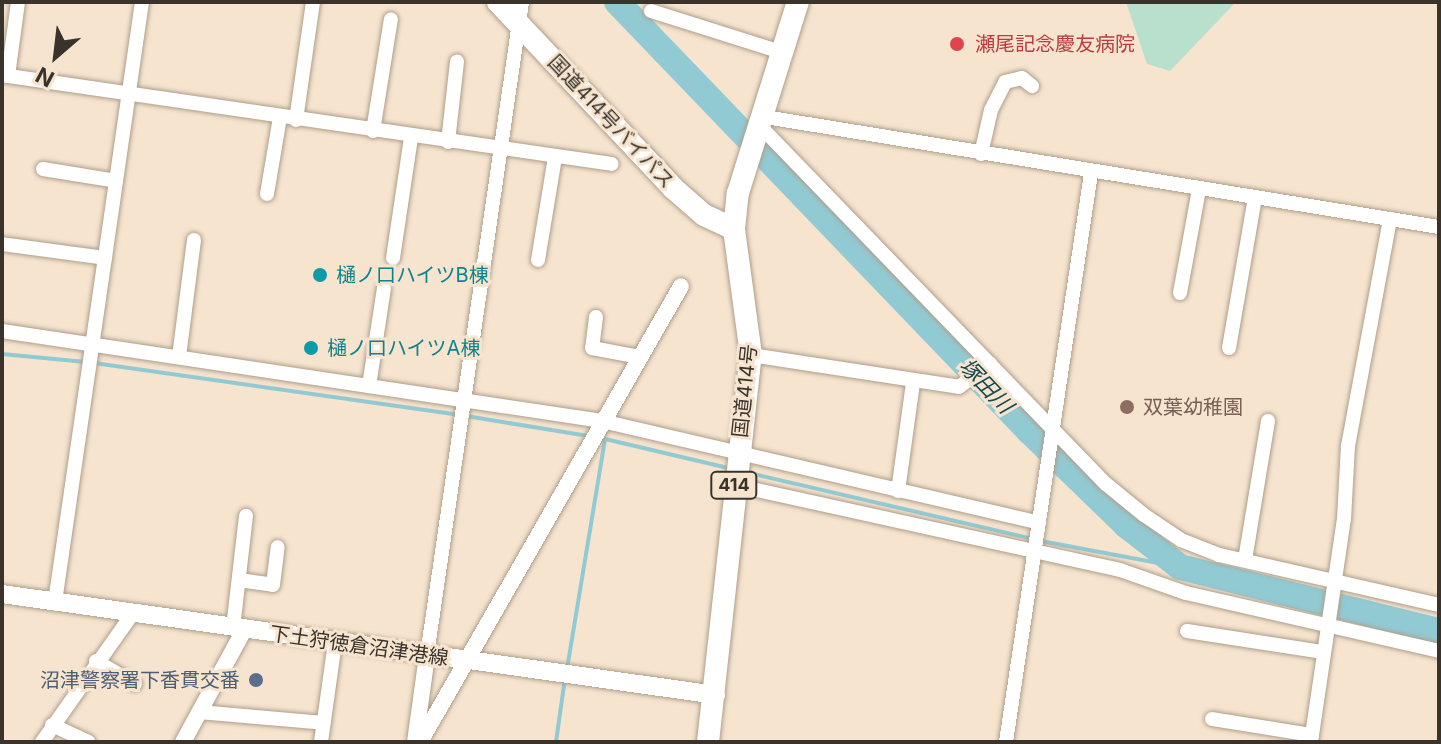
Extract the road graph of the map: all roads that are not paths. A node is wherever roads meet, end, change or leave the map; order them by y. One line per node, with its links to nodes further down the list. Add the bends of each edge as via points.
1 (18, 2): 12 (street)
2 (142, 2): 14 (street)
3 (313, 2): 16 (street)
4 (498, 2): 9 (highway, 国道414号バイパス)
5 (522, 2): 9 (street)
6 (798, 2): 10 (highway, 国道414号 / 414)
7 (651, 11): 10 (street)
8 (391, 19): 18 (street)
9 (520, 26): 21 (street); 33 (highway, 国道414号バイパス, via 673,188 704,215)
10 (784, 53): 17 (highway, 国道414号 / 414)
11 (457, 62): 20 (street)
12 (5, 76): 14 (street)
13 (1032, 86): 22 (street, via 1022,78 1005,82 991,110)
14 (128, 94): 15 (street); 27 (street)
15 (280, 117): 16 (street); 29 (street)
16 (296, 120): 18 (street)
17 (763, 125): 22 (street); 33 (highway, 国道414号 / 414, via 738,193); 49 (street)
18 (373, 131): 19 (street)
19 (411, 137): 20 (street); 37 (street)
20 (448, 142): 21 (street)
21 (500, 150): 23 (street); 52 (street)
22 (981, 154): 26 (street)
23 (555, 157): 24 (street); 38 (street)
24 (612, 164)
25 (43, 169): 27 (street)
26 (1091, 173): 28 (street); 55 (street)
27 (116, 181): 36 (street)
28 (1199, 189): 30 (street); 41 (street)
29 (267, 194)
30 (1255, 198): 31 (street); 44 (street)
31 (1390, 219): 32 (street); 65 (street, via 1348,446)
32 (1439, 227)
33 (734, 229): 46 (highway, 国道414号 / 414)
34 (194, 240): 47 (street)
35 (2, 244): 36 (street)
36 (105, 258): 45 (street)
37 (393, 258)
38 (538, 260)
39 (681, 286): 48 (street)
40 (384, 288): 51 (street)
41 (1180, 293)
42 (596, 317): 48 (street, via 592,348)
43 (2, 331): 45 (street)
44 (1229, 348)
45 (92, 349): 47 (street); 67 (street)
46 (751, 355): 50 (street); 56 (highway, 国道414号 / 414)
47 (179, 357): 51 (street)
48 (639, 357): 53 (street)
49 (988, 367): 50 (street, via 959,387); 55 (street)
50 (913, 383): 58 (street)
51 (369, 386): 52 (street)
52 (464, 402): 53 (street); 76 (street)
53 (602, 421): 56 (street); 77 (street)
54 (1268, 421): 63 (street)
55 (1053, 434): 60 (street); 63 (street, via 1144,515 1181,540)
56 (738, 455): 57 (highway, 国道414号 / 414); 58 (street)
57 (734, 485): 62 (street); 80 (highway, 国道414号 / 414)
58 (898, 491): 60 (street)
59 (246, 516): 64 (street)
60 (1039, 523): 62 (street)
61 (278, 547): 64 (street, via 273,585)
62 (1035, 551): 70 (street); 92 (street)
63 (1245, 560): 65 (street)
64 (239, 580): 71 (street)
65 (1334, 583): 68 (street); 70 (street)
66 (2, 594): 67 (main road, 下土狩徳倉沼津港線)
67 (55, 602): 69 (main road, 下土狩徳倉沼津港線)
68 (1439, 605)
69 (133, 613): 71 (main road, 下土狩徳倉沼津港線); 78 (street)
70 (1327, 625): 74 (street); 75 (street)
71 (239, 629): 73 (main road, 下土狩徳倉沼津港線); 81 (street)
72 (1187, 631): 75 (street)
73 (335, 642): 76 (main road, 下土狩徳倉沼津港線); 83 (street)
74 (1439, 651)
75 (1323, 652): 85 (street)
76 (427, 655): 77 (main road, 下土狩徳倉沼津港線); 90 (street)
77 (465, 660): 80 (main road, 下土狩徳倉沼津港線); 90 (street)
78 (96, 661): 79 (street); 84 (street)
79 (135, 684)
80 (716, 695): 91 (highway, 国道414号 / 414)
81 (199, 712): 83 (street); 88 (street)
82 (1212, 719): 85 (street)
83 (324, 723): 89 (street)
84 (52, 725): 86 (street); 87 (street)
85 (1311, 739)
86 (42, 742)
87 (88, 742)
88 (183, 742)
89 (321, 742)
90 (418, 742)
91 (708, 742)
92 (1006, 742)

